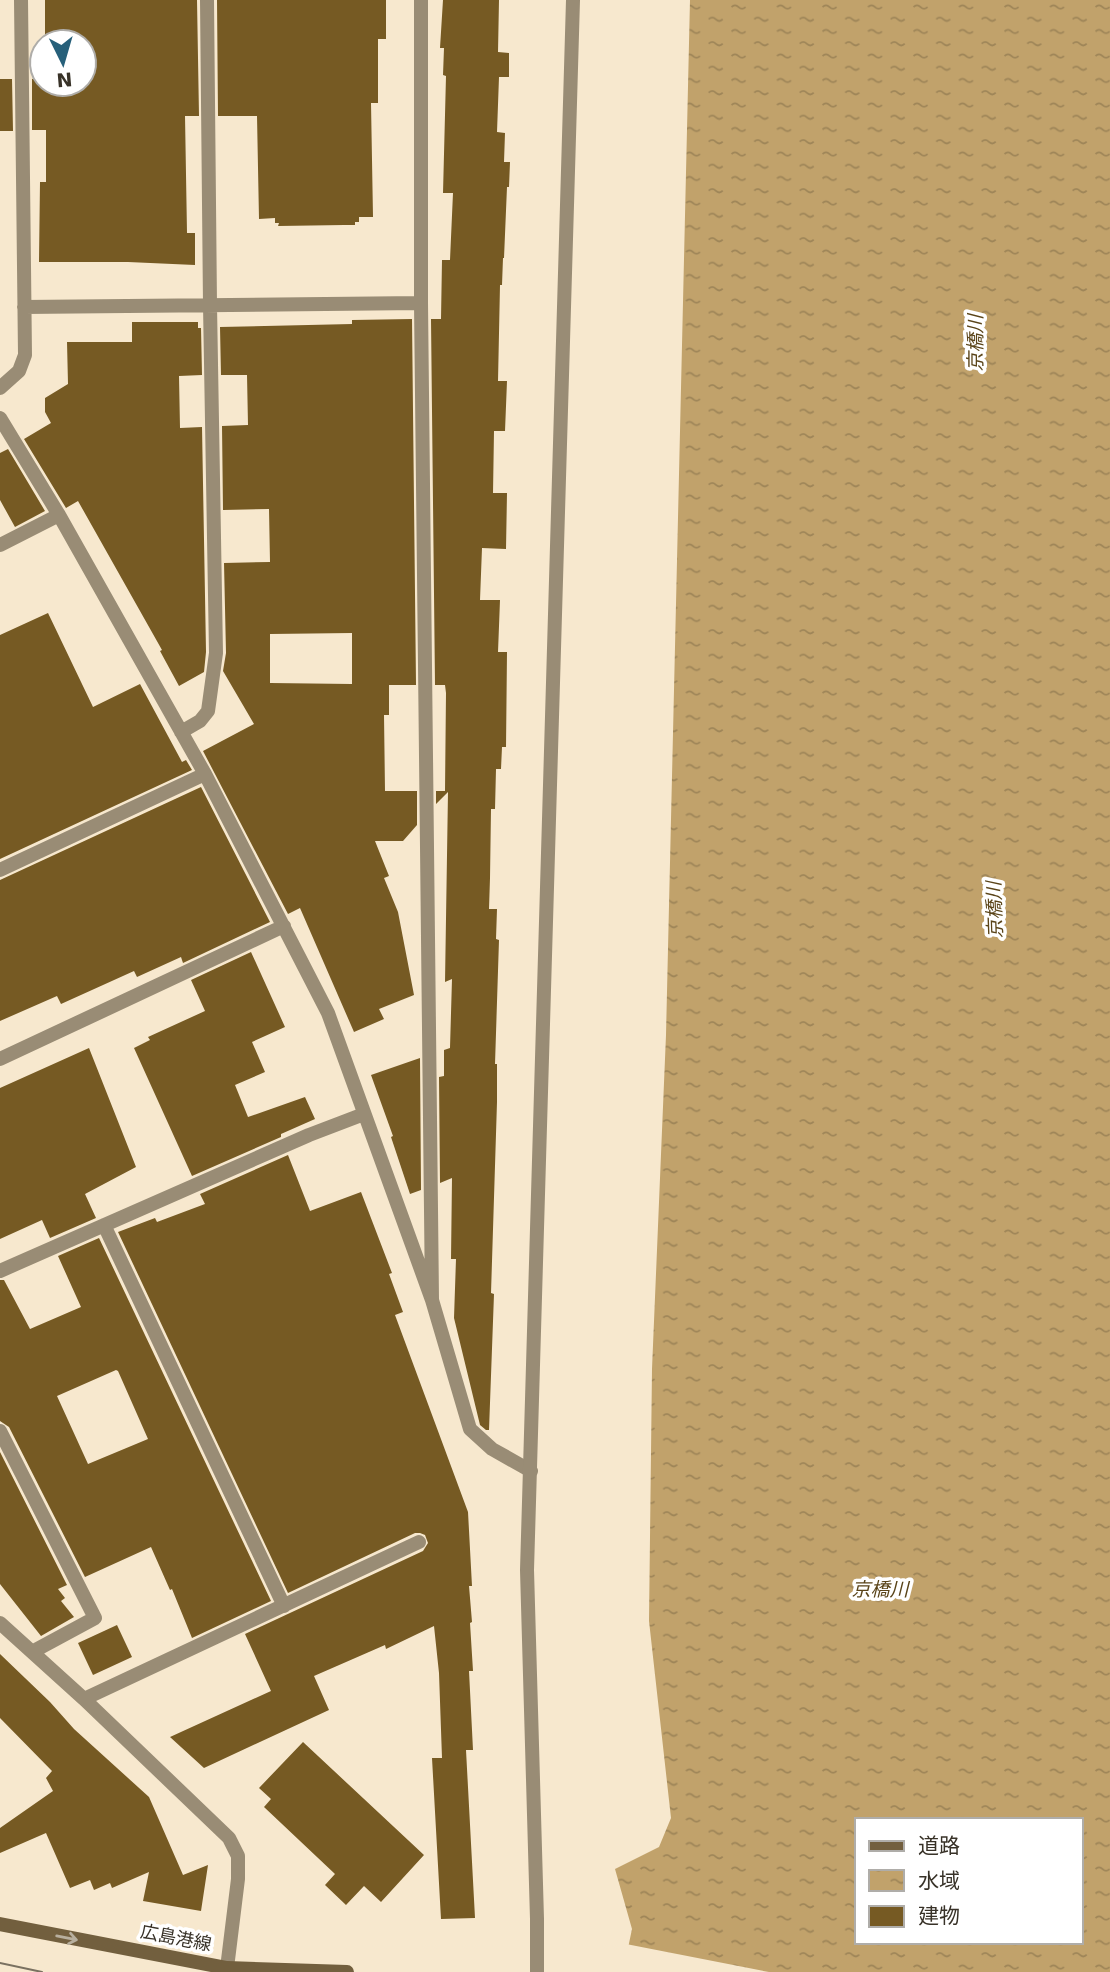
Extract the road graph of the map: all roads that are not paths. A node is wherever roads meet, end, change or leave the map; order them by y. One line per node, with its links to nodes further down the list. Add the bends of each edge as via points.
1 (21, 0): 7 (street)
2 (207, 0): 6 (street)
3 (421, 0): 5 (street)
4 (573, 0): 22 (street)
5 (421, 303): 6 (street); 20 (street)
6 (209, 305): 7 (street); 12 (street, via 216,653 208,711 200,722)
7 (24, 307): 8 (street, via 25,355 19,371)
8 (0, 388)
9 (0, 418): 10 (street)
10 (59, 515): 11 (street); 12 (street)
11 (0, 545)
12 (181, 732): 13 (street)
13 (205, 774): 14 (street); 15 (street)
14 (0, 870)
15 (284, 926): 16 (street); 17 (street, via 328,1013)
16 (0, 1059)
17 (364, 1114): 18 (street); 20 (street)
18 (104, 1226): 19 (street); 24 (street)
19 (0, 1271)
20 (432, 1300): 22 (street, via 470,1429 492,1449)
21 (0, 1431): 26 (street, via 95,1618)
22 (531, 1471): 31 (street, via 527,1570)
23 (419, 1542): 24 (street)
24 (284, 1606): 27 (street)
25 (0, 1623): 26 (street)
26 (32, 1652): 27 (street)
27 (84, 1699): 29 (street, via 229,1838 238,1856 238,1879)
28 (0, 1924): 29 (main road, 広島港線, one-way to 29)
29 (227, 1968): 30 (main road, 広島港線)
30 (347, 1972)
31 (537, 1972)

